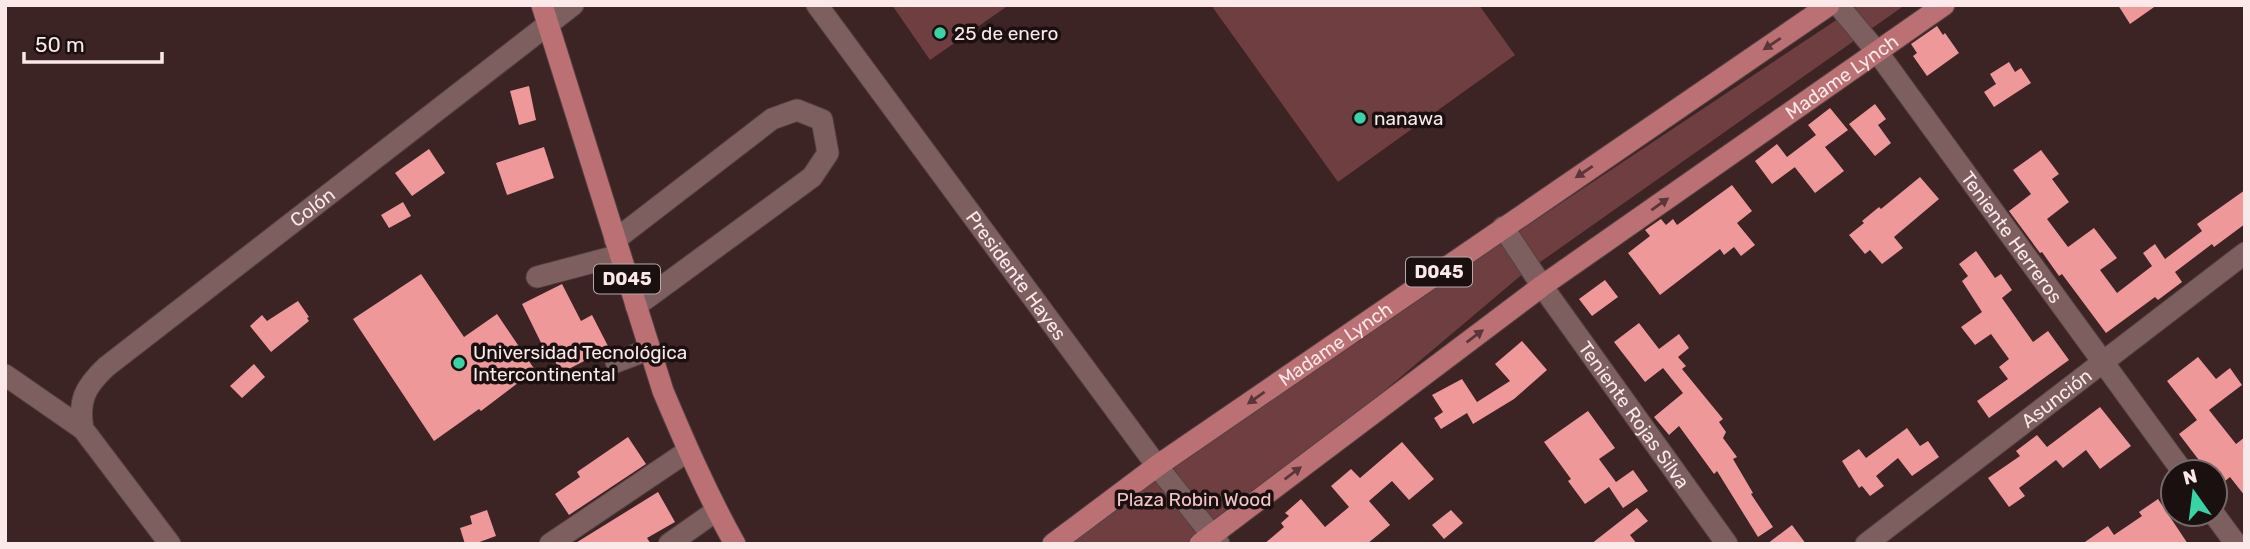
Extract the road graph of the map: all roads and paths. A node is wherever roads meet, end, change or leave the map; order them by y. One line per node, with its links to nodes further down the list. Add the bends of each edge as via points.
1 (573, 5): 6 (street, Colón)
2 (817, 5): 21 (street, Presidente Hayes)
3 (1829, 5): 8 (main road, Madame Lynch / D045, one-way to 8)
4 (1838, 5): 7 (street, Teniente Herreros)
5 (1944, 5): 7 (main road, Madame Lynch)
6 (545, 15): 9 (main road, D045); 18 (street, Colón, via 93,379 80,411)
7 (1878, 53): 12 (main road, Madame Lynch, one-way to 7); 16 (street, Teniente Herreros)
8 (1503, 228): 12 (street, Teniente Rojas Silva); 21 (main road, Madame Lynch / D045, one-way to 21)
9 (617, 248): 11 (street); 13 (main road, D045); 13 (street, via 772,119 797,110 822,120 828,153 812,177)
10 (2245, 253): 16 (street, Asunción)
11 (537, 277)
12 (1542, 286): 24 (main road, Madame Lynch, one-way to 12); 30 (street, Teniente Rojas Silva)
13 (636, 306): 14 (main road, D045)
14 (650, 349): 15 (street); 19 (main road, D045)
15 (616, 362)
16 (2103, 363): 20 (street, Teniente Herreros); 31 (street, Asunción)
17 (5, 375): 18 (street)
18 (83, 429): 25 (street)
19 (688, 451): 22 (main road, D045); 26 (street)
20 (2173, 458)
21 (1157, 466): 24 (street, Presidente Hayes); 29 (main road, Madame Lynch / D045)
22 (716, 511): 27 (street); 28 (main road, D045)
23 (2224, 528): 32 (street)
24 (1210, 541)
25 (170, 544)
26 (550, 544)
27 (669, 544)
28 (735, 544)
29 (1053, 544)
30 (1727, 544)
31 (1866, 544)
32 (2236, 544)

